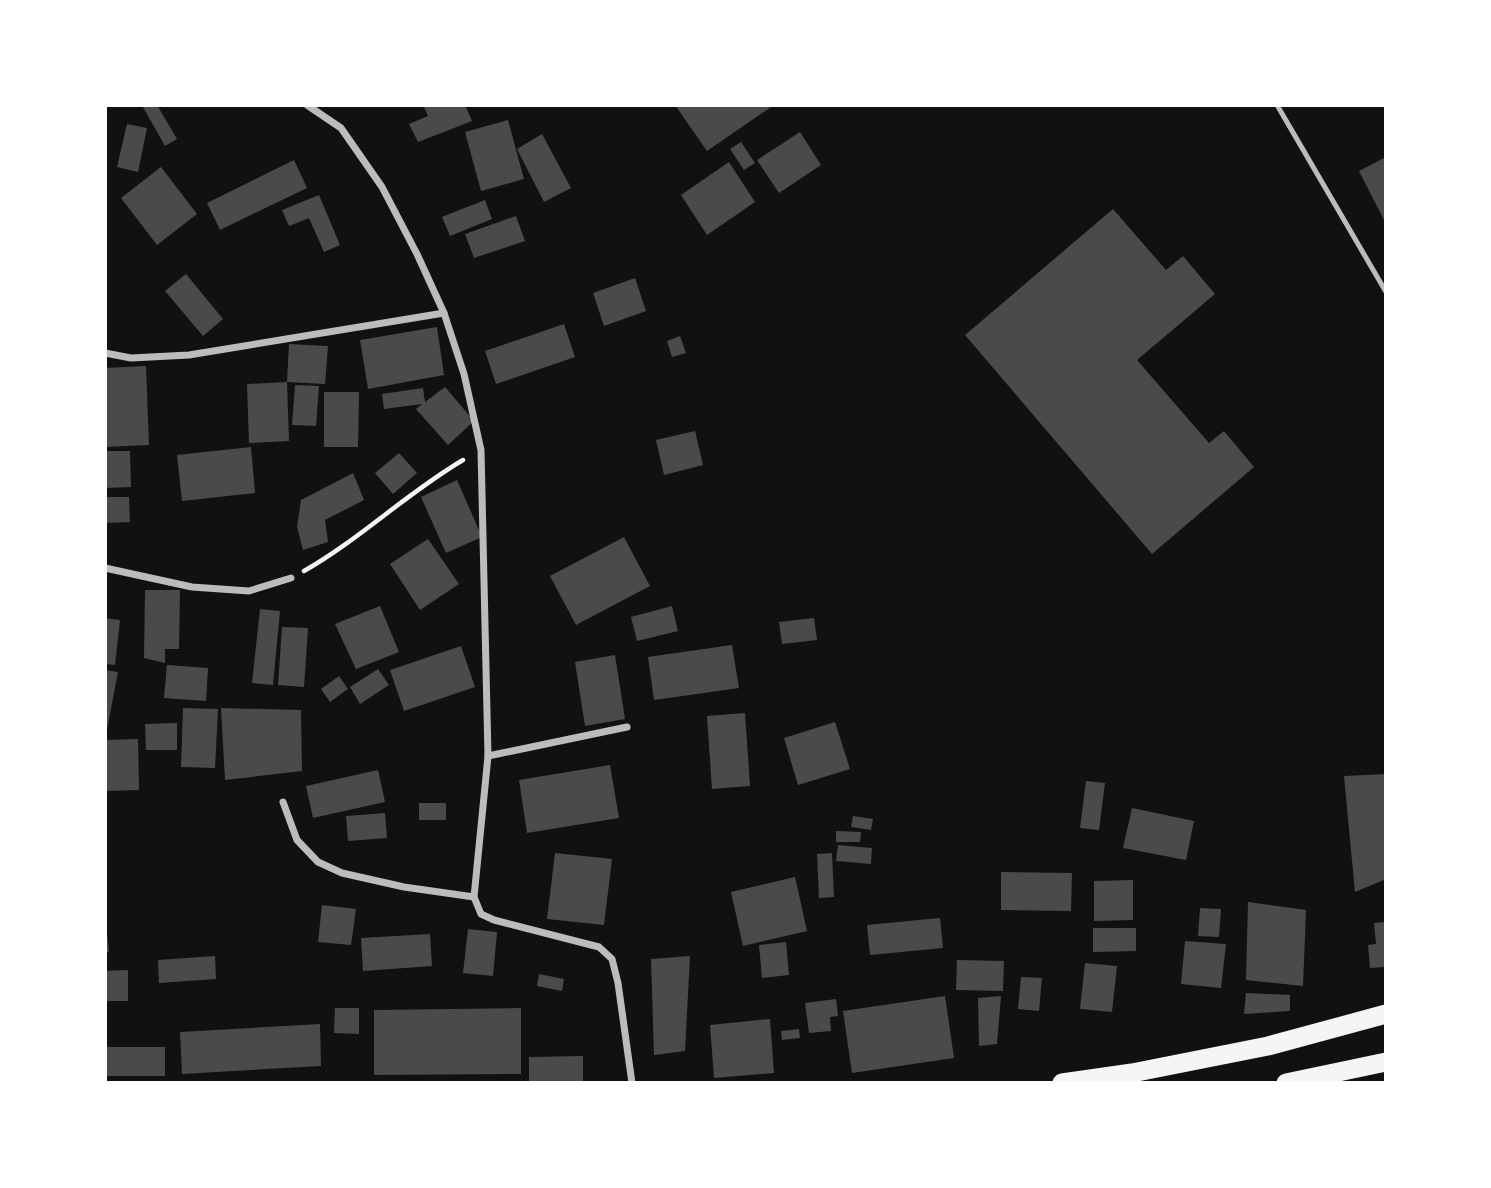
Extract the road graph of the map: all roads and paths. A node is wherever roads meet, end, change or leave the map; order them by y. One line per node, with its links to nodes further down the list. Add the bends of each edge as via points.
1 (307, 105): 4 (street, via 341,128 383,187)
2 (1277, 105): 3 (lane)
3 (1386, 292)
4 (444, 313): 5 (street, via 189,355 131,358); 6 (street)
5 (105, 353)
6 (481, 450): 8 (path, via 435,477 336,552); 10 (street)
7 (105, 568): 8 (street, via 192,587 249,591)
8 (291, 578)
9 (627, 727): 10 (street)
10 (488, 756): 12 (street)
11 (283, 802): 12 (street, via 297,840 318,862 342,873 404,887)
12 (474, 897): 15 (street, via 481,914 494,920 598,947 612,959)
13 (1386, 1014): 16 (highway, via 1268,1046)
14 (1386, 1062): 17 (highway)
15 (632, 1083)
16 (1062, 1083)
17 (1286, 1083)

